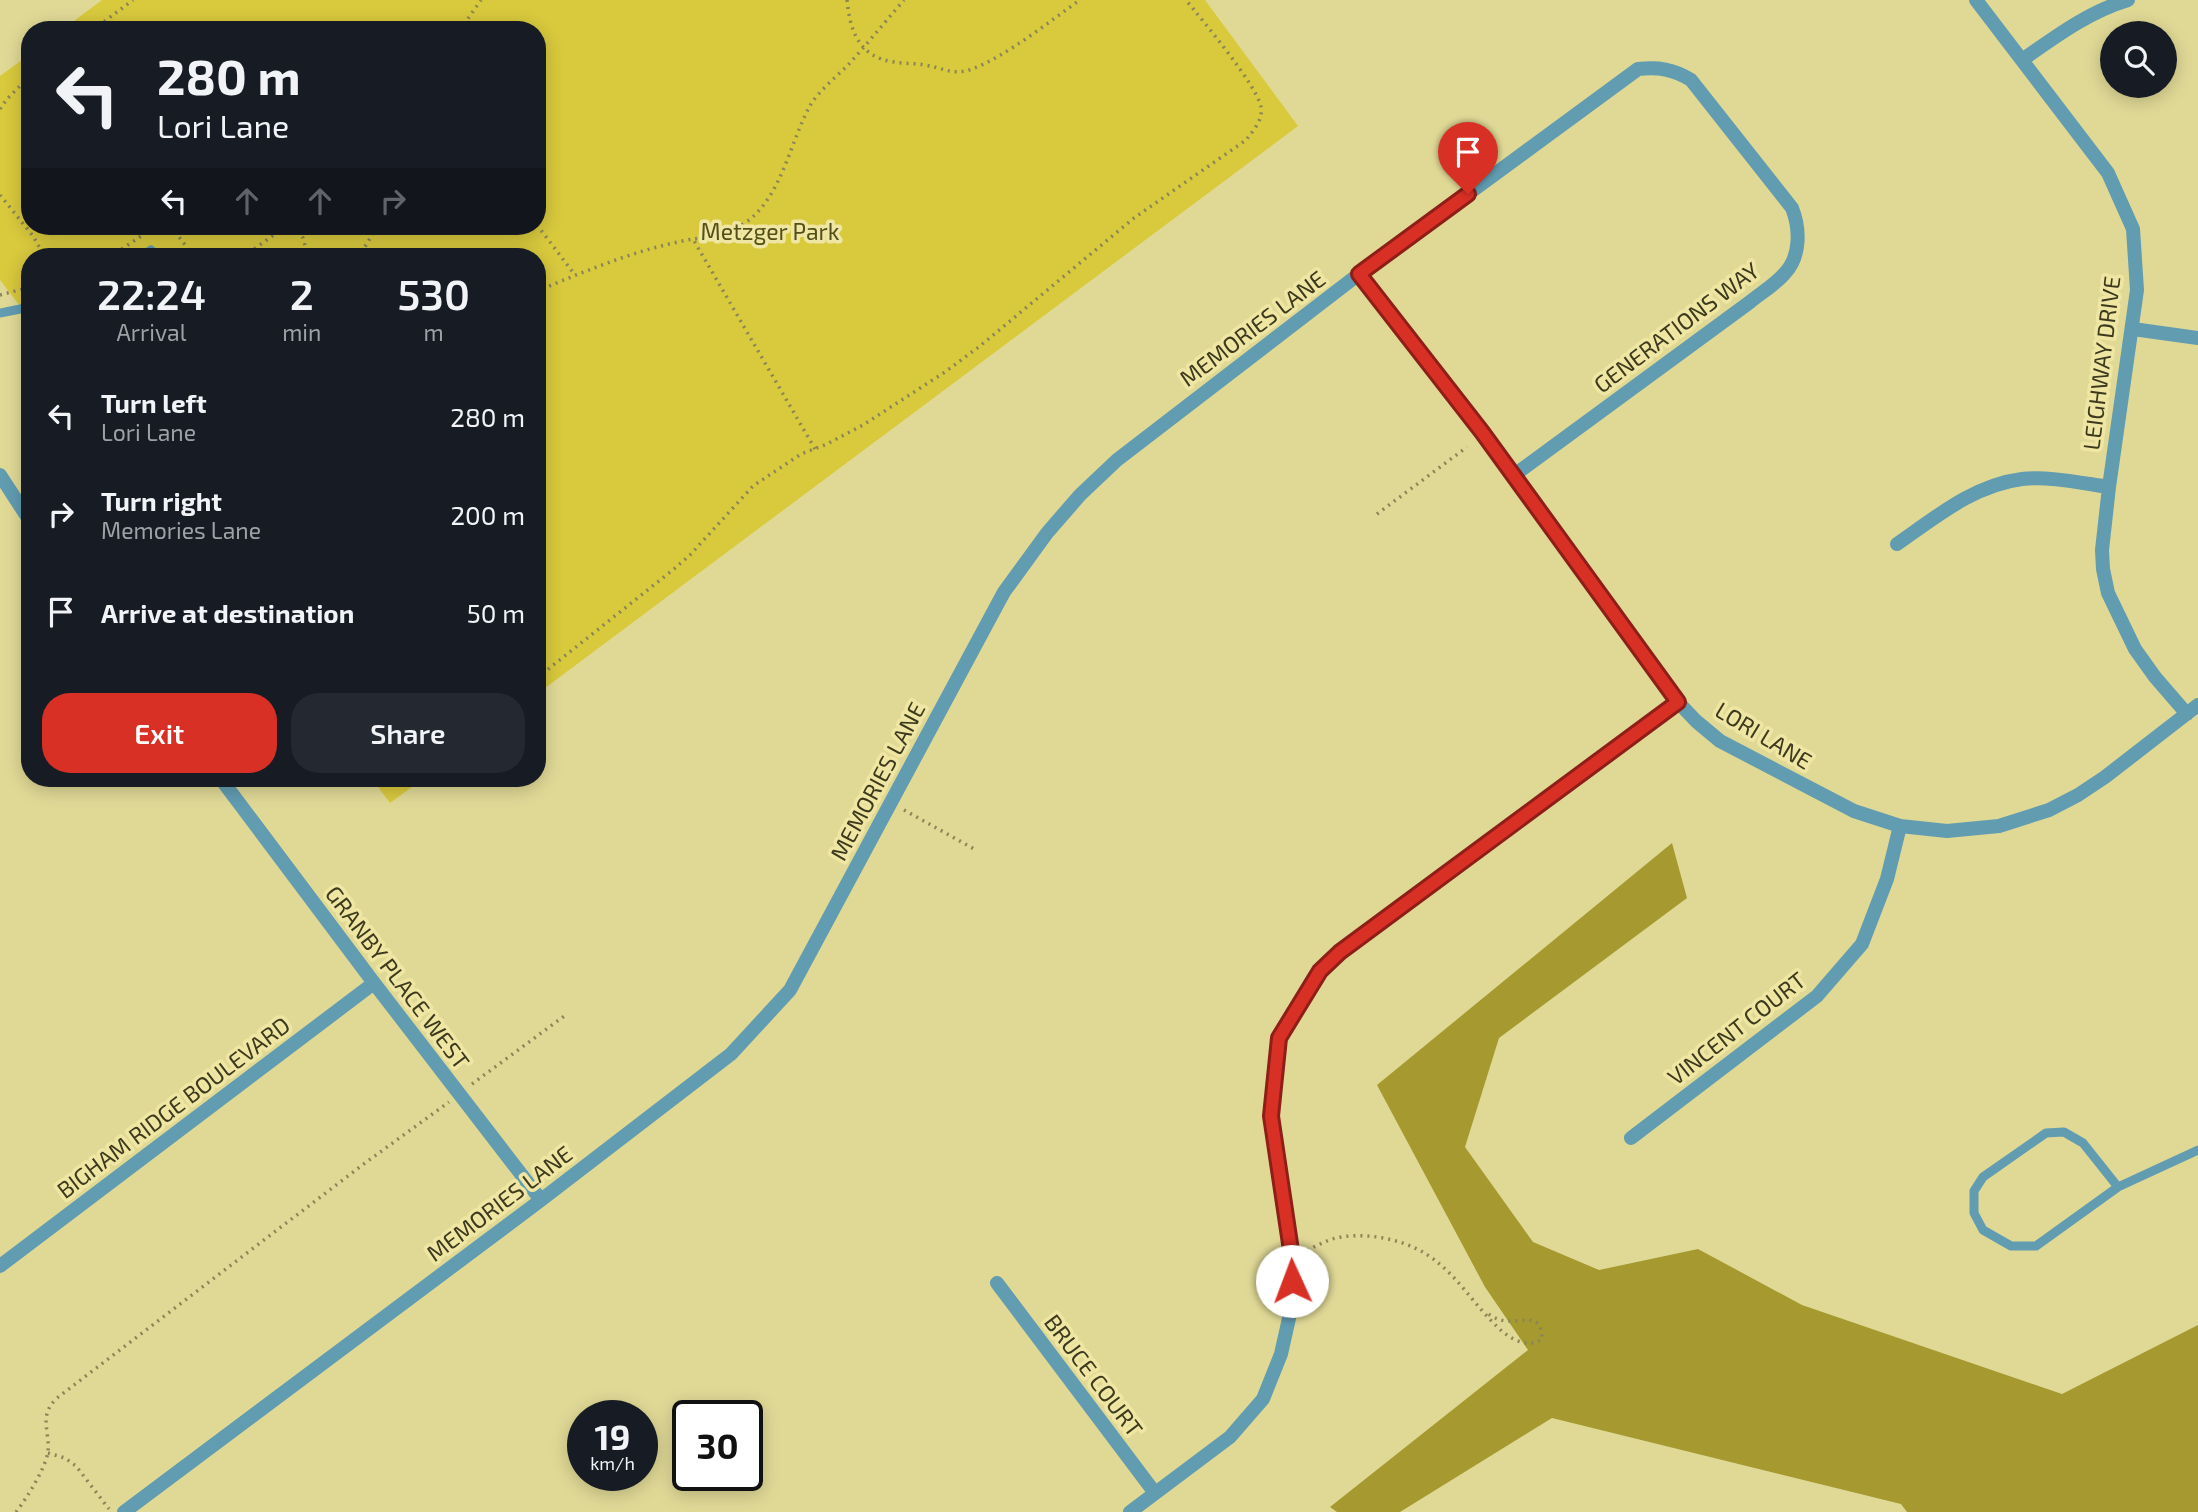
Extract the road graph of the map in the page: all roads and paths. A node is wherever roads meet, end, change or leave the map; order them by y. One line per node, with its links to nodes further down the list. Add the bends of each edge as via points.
1 (133, 0): 9 (path)
2 (481, 0): 10 (path)
3 (847, 0): 11 (path, via 849,21)
4 (904, 0): 11 (path)
5 (1080, 0): 11 (path, via 1007,50 956,74 881,59)
6 (1186, 0): 34 (path, via 1229,55 1261,107 1258,124 1245,140 1134,218 945,372 863,425)
7 (1976, 0): 12 (street, LEIGHWAY DRIVE)
8 (2128, 0): 12 (street, via 2077,22)
9 (105, 21)
10 (466, 21)
11 (864, 48): 21 (path, via 812,102 780,176 752,218 721,235)
12 (2022, 60): 31 (street, LEIGHWAY DRIVE, via 2108,173 2133,229 2137,290)
13 (1659, 67): 24 (street, MEMORIES LANE, via 1638,69); 36 (street, GENERATIONS WAY, via 1692,80 1792,208 1798,223 1795,255 1787,272 1750,302)
14 (21, 85): 15 (path)
15 (0, 109)
16 (0, 195): 17 (path)
17 (21, 221)
18 (143, 235): 22 (path)
19 (274, 235): 23 (path)
20 (545, 235): 25 (path)
21 (693, 239): 25 (path, via 658,245); 34 (path)
22 (123, 248)
23 (255, 248)
24 (1359, 274): 36 (street, LORI LANE); 55 (street, MEMORIES LANE, via 1116,460 1080,495 1004,592 790,990 731,1054)
25 (575, 275): 26 (path)
26 (546, 288)
27 (21, 289): 28 (path)
28 (0, 295)
29 (21, 309): 30 (lane)
30 (0, 313)
31 (2133, 329): 32 (street); 37 (street, LEIGHWAY DRIVE)
32 (2198, 338)
33 (1467, 447): 39 (path)
34 (815, 449): 41 (path, via 778,467 753,486 690,555)
35 (0, 475): 38 (street)
36 (1513, 476): 42 (street, LORI LANE)
37 (2109, 487): 40 (street, via 2024,478 1996,484 1970,495); 43 (street, LEIGHWAY DRIVE, via 2102,550 2108,593 2135,649 2155,677)
38 (21, 507)
39 (1377, 513)
40 (1897, 544)
41 (546, 671)
42 (1678, 702): 46 (street, LORI LANE, via 1720,741 1745,755 1854,811); 61 (street, via 1320,971 1279,1038 1271,1116 1292,1257 1292,1305 1281,1354 1263,1399 1230,1437)
43 (2192, 710): 46 (street, LORI LANE, via 2078,795 2037,814 1974,830)
44 (227, 787): 48 (street, GRANBY PLACE WEST)
45 (901, 808): 47 (path)
46 (1900, 825): 52 (street, VINCENT COURT, via 1888,879 1863,944 1817,996)
47 (976, 850)
48 (374, 983): 55 (street, GRANBY PLACE WEST); 57 (street, BIGHAM RIDGE BOULEVARD)
49 (567, 1014): 50 (path)
50 (466, 1089)
51 (453, 1099): 60 (path, via 57,1398 47,1411)
52 (1631, 1138)
53 (2198, 1150): 54 (lane)
54 (2118, 1187): 54 (lane, via 2083,1143 2064,1132 2046,1133 1983,1177 1974,1191 1974,1213 1983,1230 2011,1246 2036,1246)
55 (541, 1200): 64 (street, MEMORIES LANE)
56 (1305, 1251): 59 (path, via 1332,1239 1354,1236 1404,1243 1449,1273)
57 (0, 1266)
58 (997, 1283): 61 (street, BRUCE COURT)
59 (1485, 1312): 59 (path, via 1504,1333 1524,1343 1542,1339 1542,1330 1532,1320 1499,1320)
60 (48, 1453): 62 (path, via 76,1466); 63 (path)
61 (1155, 1493): 65 (street)
62 (108, 1509)
63 (16, 1512)
64 (124, 1512)
65 (1130, 1512)

